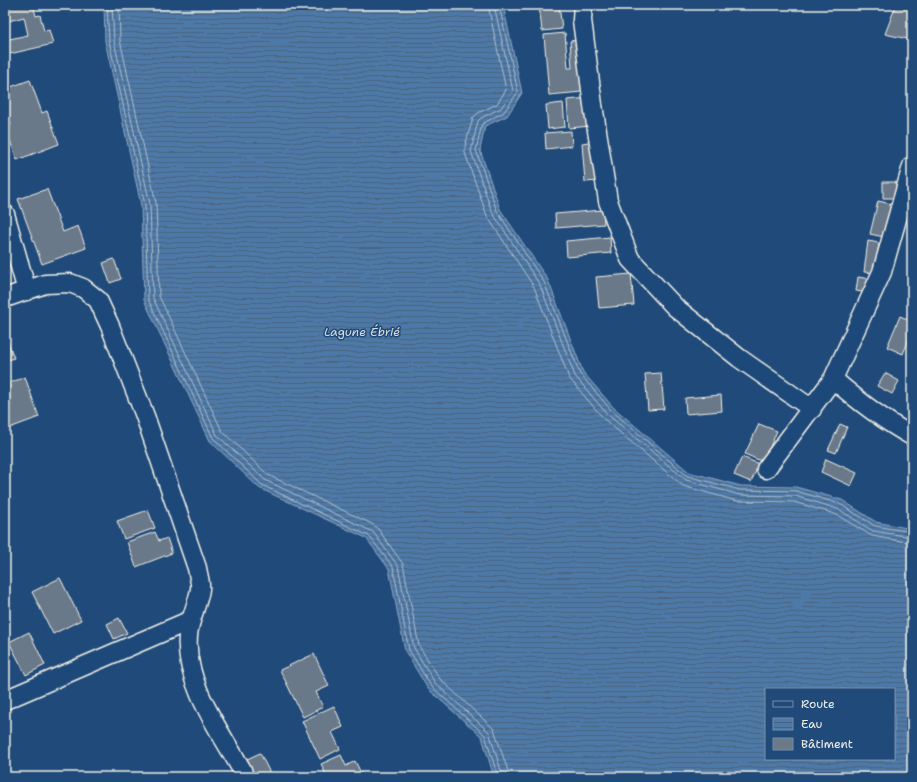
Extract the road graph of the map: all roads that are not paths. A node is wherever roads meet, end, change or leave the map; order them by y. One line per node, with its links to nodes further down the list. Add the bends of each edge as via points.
1 (582, 5): 7 (street, via 593,105 608,201 630,259 675,307 739,358)
2 (912, 166): 6 (street, via 882,272)
3 (5, 214): 4 (street)
4 (27, 290): 5 (street); 10 (street, via 45,284 70,282 98,300 145,416 197,568 200,589)
5 (5, 298)
6 (833, 379): 7 (street); 8 (street, via 858,402)
7 (812, 409): 9 (street)
8 (912, 436)
9 (766, 470)
10 (191, 620): 11 (street); 12 (street, via 188,653 195,683)
11 (5, 700)
12 (244, 777)

